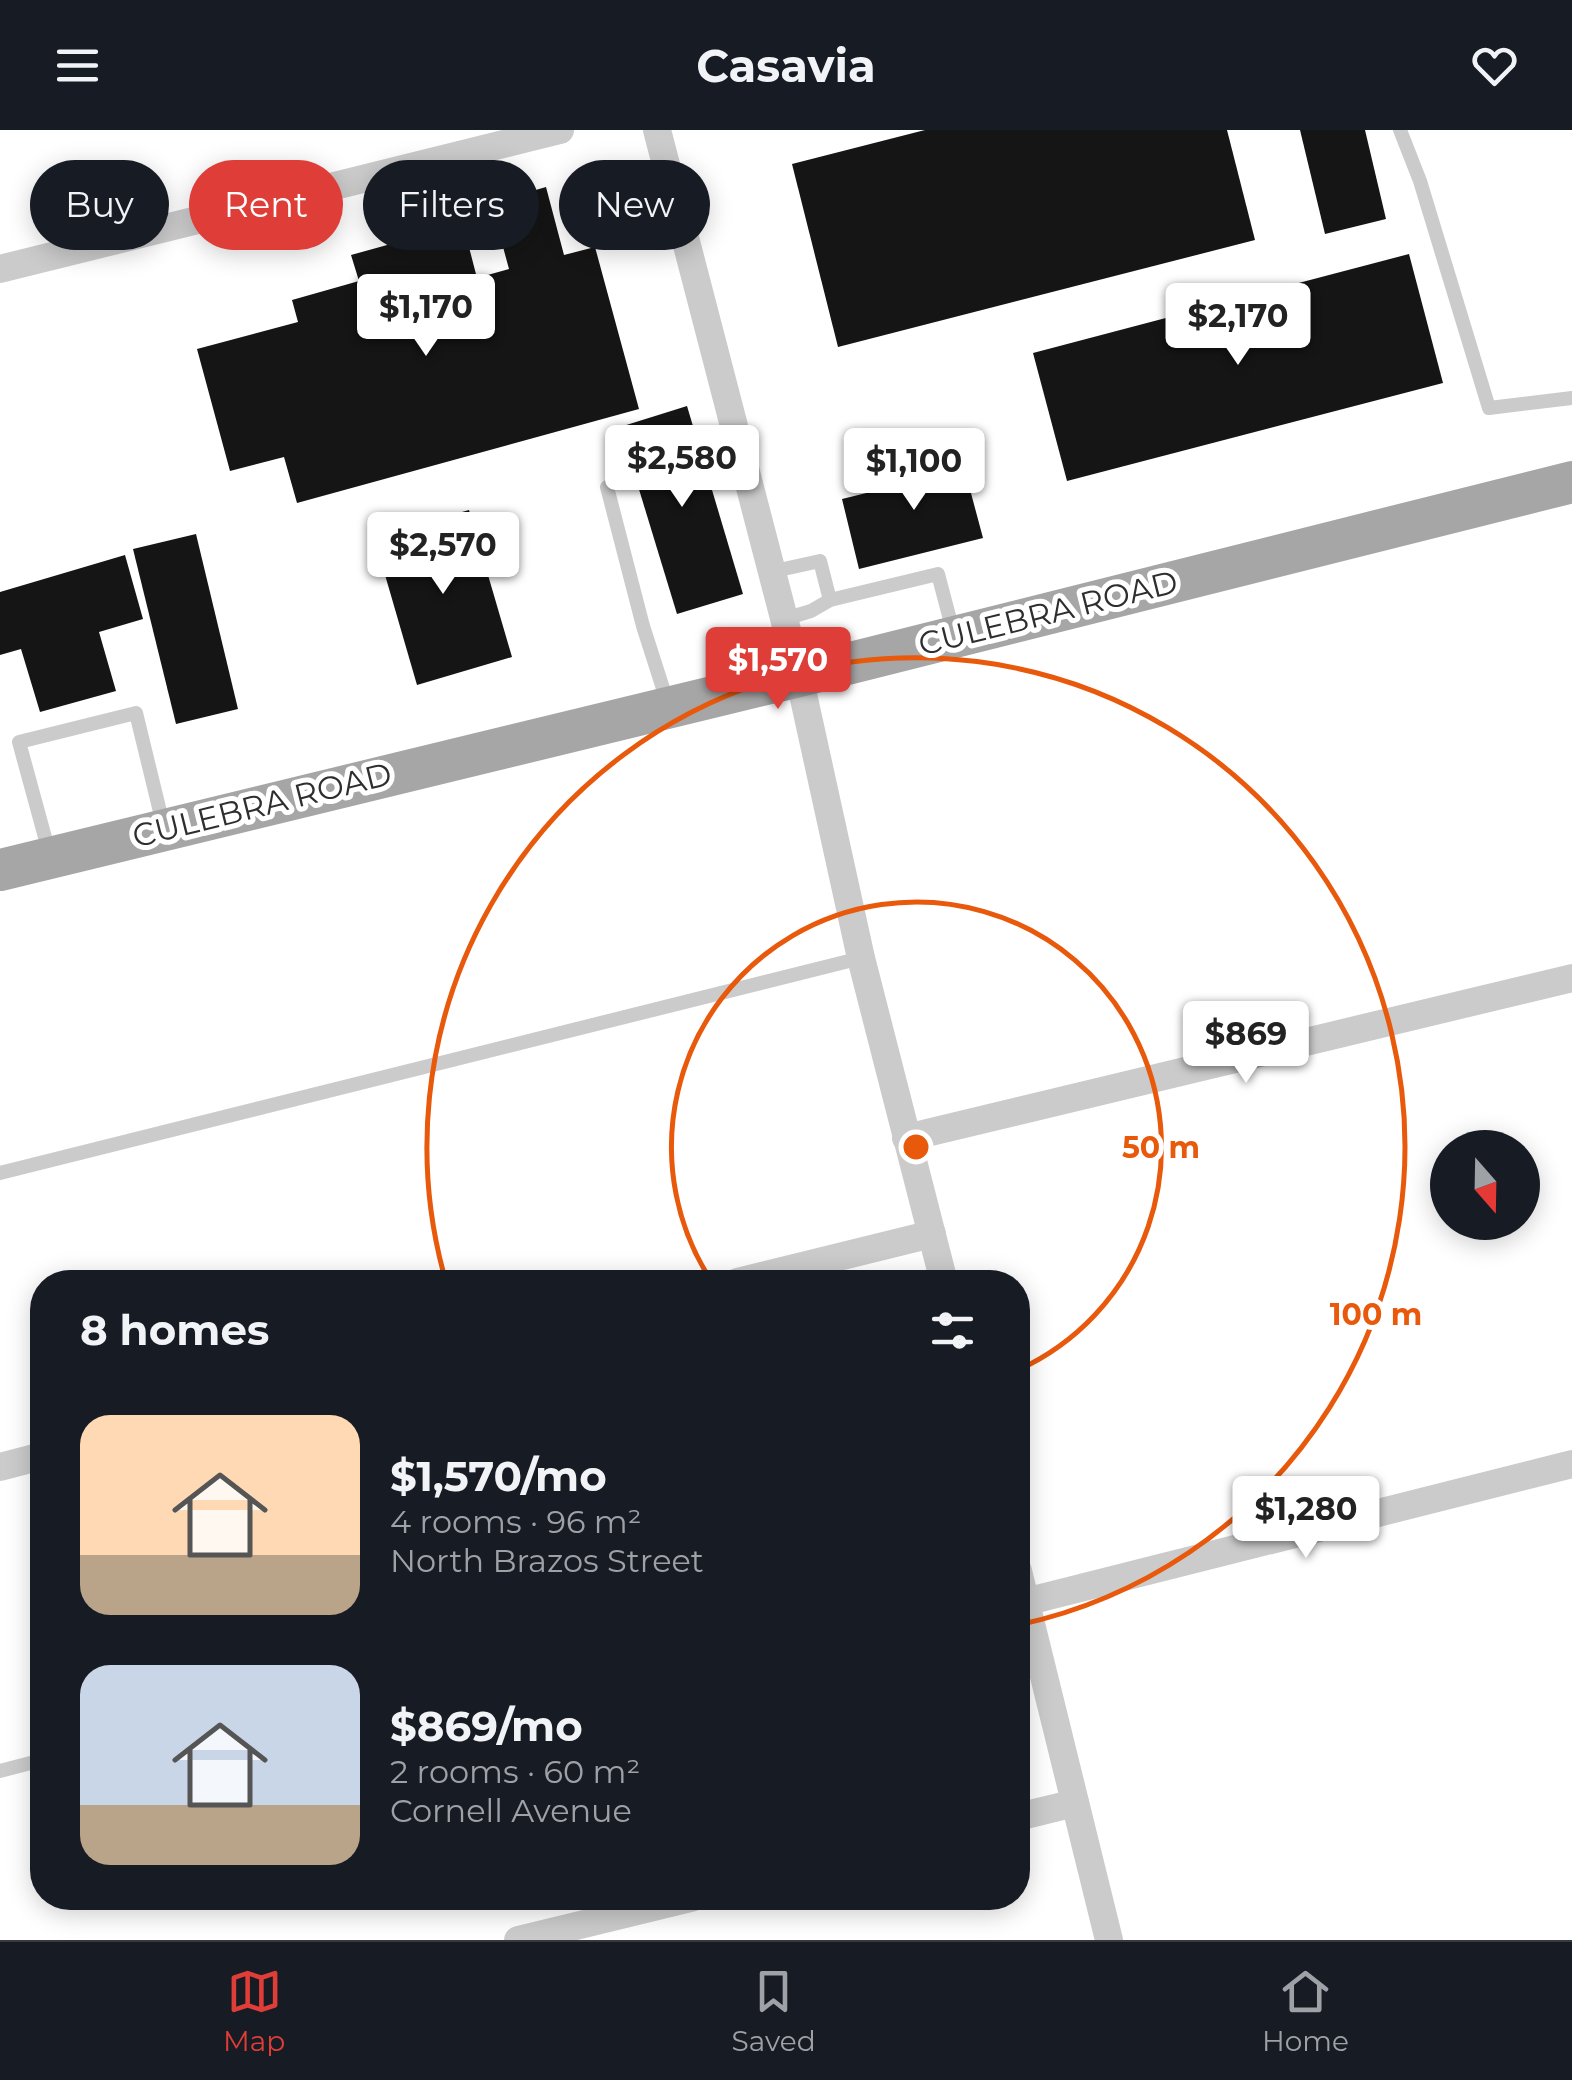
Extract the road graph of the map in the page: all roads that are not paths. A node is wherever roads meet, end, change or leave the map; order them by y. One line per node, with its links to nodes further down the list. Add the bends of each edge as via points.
1 (560, 130): 4 (street)
2 (657, 130): 8 (street)
3 (1400, 130): 5 (lane, via 1489,408)
4 (0, 269)
5 (1572, 398)
6 (1572, 482): 11 (main road, CULEBRA ROAD)
7 (607, 488): 13 (lane)
8 (770, 572): 9 (lane, via 820,561); 10 (street)
9 (830, 600): 10 (lane); 11 (lane, via 938,574)
10 (784, 619): 12 (street)
11 (954, 636): 12 (main road, CULEBRA ROAD)
12 (799, 676): 13 (main road, CULEBRA ROAD); 17 (street)
13 (668, 707): 14 (main road, CULEBRA ROAD)
14 (164, 828): 15 (main road, CULEBRA ROAD); 15 (lane, via 136,713 19,742)
15 (51, 857): 16 (main road, CULEBRA ROAD)
16 (0, 870)
17 (861, 958): 19 (street); 20 (lane)
18 (1572, 978): 19 (street)
19 (906, 1138): 21 (street)
20 (0, 1173)
21 (932, 1234): 22 (street); 23 (street)
22 (786, 1270)
23 (941, 1270)
24 (30, 1459): 26 (street)
25 (1572, 1464): 27 (street)
26 (0, 1467)
27 (1030, 1601)
28 (1030, 1622): 31 (street)
29 (30, 1763): 30 (lane)
30 (0, 1771)
31 (1075, 1803): 32 (street); 35 (street)
32 (1030, 1814)
33 (642, 1910): 34 (street)
34 (518, 1940)
35 (1109, 1940)

